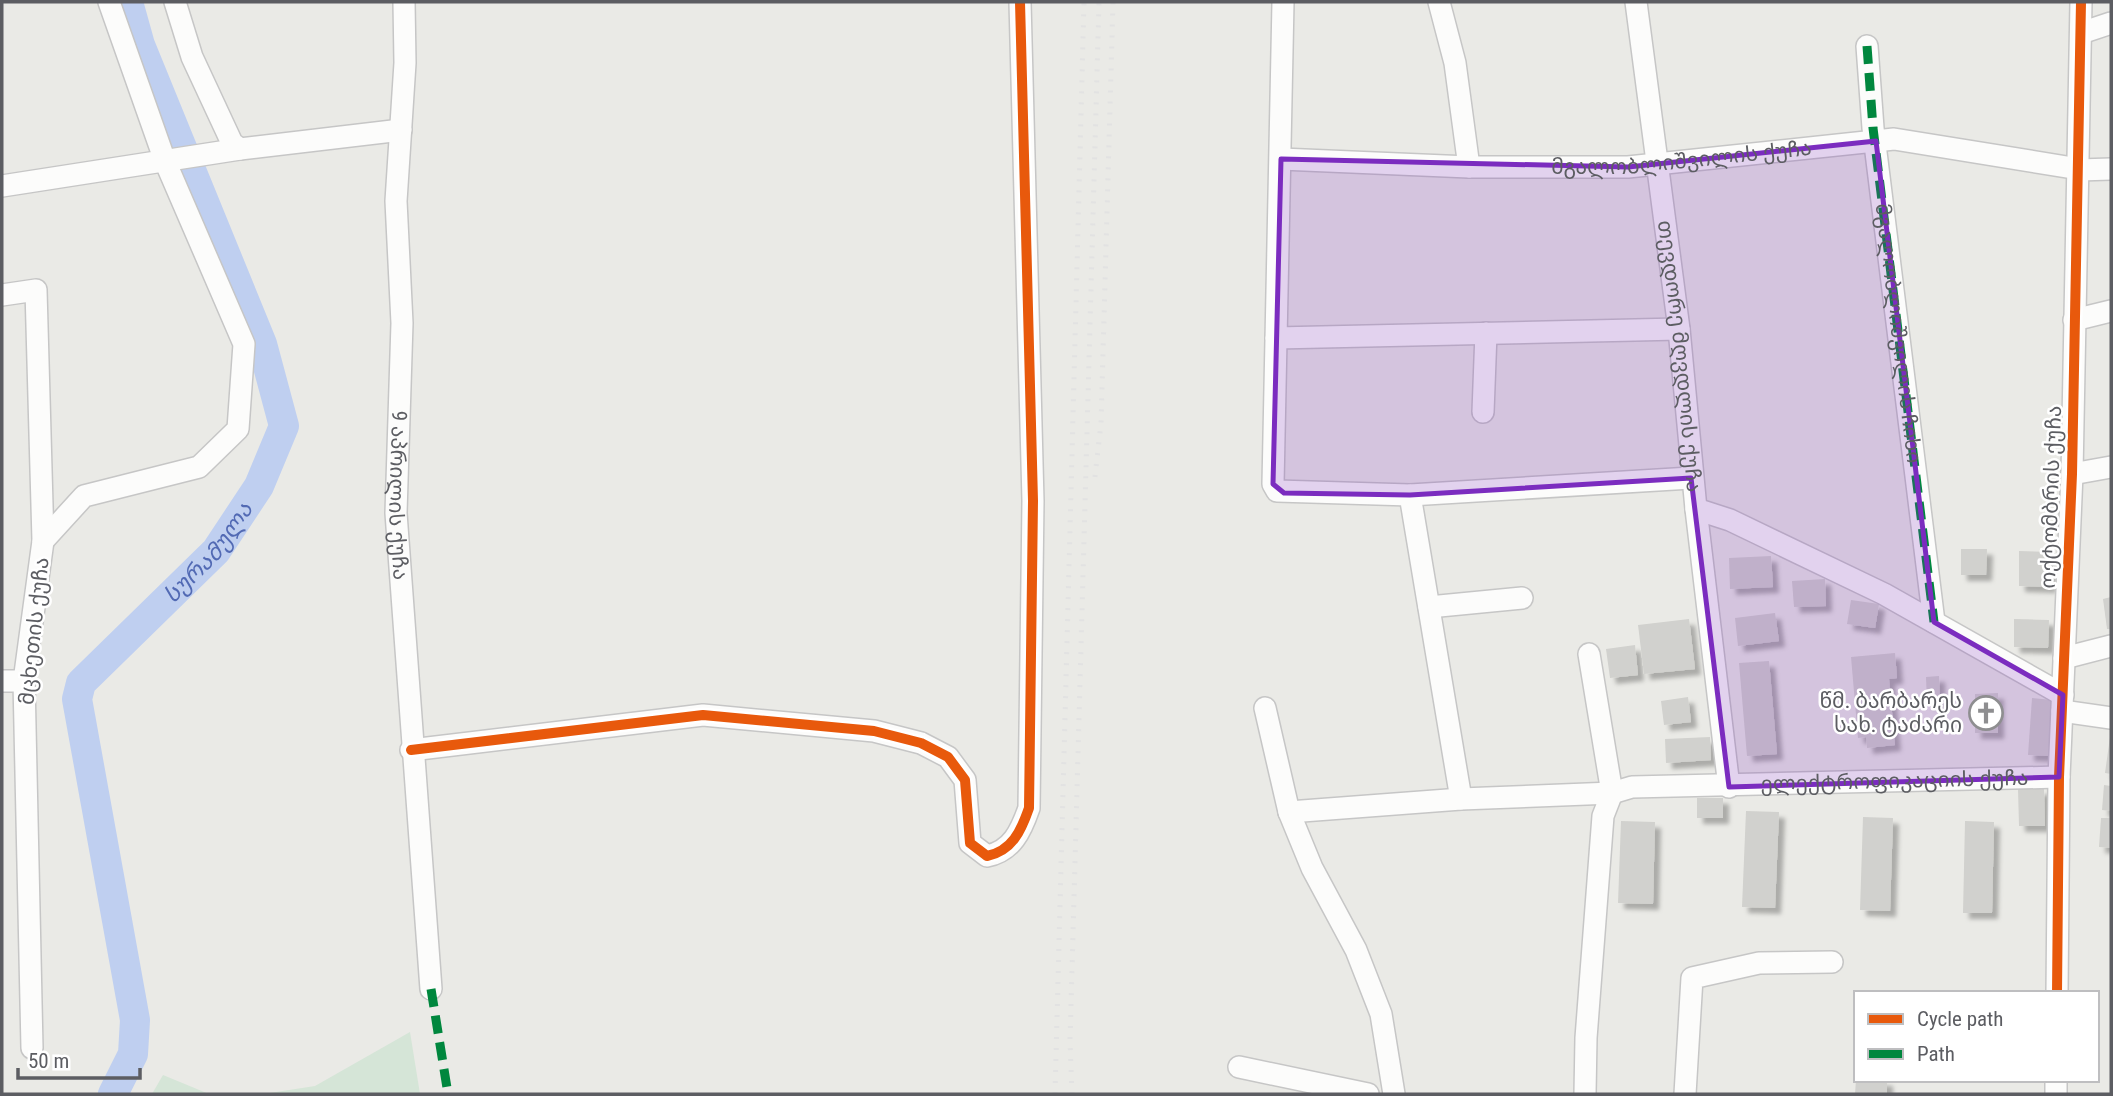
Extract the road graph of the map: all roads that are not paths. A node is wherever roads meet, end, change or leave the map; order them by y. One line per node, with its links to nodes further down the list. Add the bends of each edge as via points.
1 (109, 2): 16 (street)
2 (175, 2): 14 (street, via 192,57)
3 (404, 2): 12 (street, 9 აპრილის ქუჩა)
4 (1020, 2): 46 (street, via 1033,501 1030,808 1020,834 1000,853 987,856 970,843 965,780 948,757 921,743 874,731 704,715)
5 (1283, 2): 15 (street)
6 (1439, 2): 18 (street, via 1455,63)
7 (1636, 2): 17 (street, თევდორე მღვდლის ქუჩა)
8 (2081, 2): 10 (street, ოქტომბრის ქუჩა)
9 (2111, 23): 10 (street)
10 (2081, 33): 19 (street, ოქტომბრის ქუჩა)
11 (1867, 46): 13 (street, მგალობლიშვილის ჩიხი)
12 (401, 130): 14 (street); 46 (street, 9 აპრილის ქუჩა, via 396,201 402,323 396,513)
13 (1876, 141): 17 (street, მგალობლიშვილის ქუჩა); 19 (street, მგალობლიშვილის ქუჩა, via 1895,139); 37 (street, მგალობლიშვილის ჩიხი)
14 (235, 151): 16 (street)
15 (1282, 159): 18 (street, მგალობლიშვილის ქუჩა); 27 (street)
16 (165, 161): 21 (street); 34 (street, via 244,344 238,429 199,467 84,496)
17 (1655, 163): 18 (street, მგალობლიშვილის ქუჩა); 25 (street, თევდორე მღვდლის ქუჩა)
18 (1469, 167)
19 (2079, 169): 20 (street, მგალობლიშვილის ქუჩა); 24 (street, ოქტომბრის ქუჩა)
20 (2111, 169)
21 (2, 186)
22 (2, 295): 34 (street, მცხეთის ქუჩა, via 36,290)
23 (2111, 311): 24 (street)
24 (2074, 320): 30 (street, ოქტომბრის ქუჩა)
25 (1679, 329): 26 (street); 31 (street, თევდორე მღვდლის ქუჩა)
26 (1486, 333): 27 (street); 28 (street)
27 (1276, 338): 32 (street, via 1273,484 1277,491)
28 (1483, 412)
29 (2111, 467): 30 (street)
30 (2072, 474): 40 (street, ოქტომბრის ქუჩა)
31 (1691, 478): 32 (street); 33 (street, თევდორე მღვდლის ქუჩა)
32 (1410, 495): 36 (street)
33 (1696, 509): 37 (street, თევდორე მღვდლის ქუჩა, via 1730,520); 48 (street, ელექტროფიკაციის ქუჩა)
34 (43, 541): 42 (street, მცხეთის ქუჩა)
35 (1522, 598): 36 (street)
36 (1429, 607): 50 (street)
37 (1934, 622): 43 (street, თევდორე მღვდლის ქუჩა)
38 (2111, 646): 40 (street)
39 (1589, 654): 49 (street)
40 (2064, 658): 43 (street, ოქტომბრის ქუჩა)
41 (2, 681): 42 (street)
42 (24, 681): 55 (street, მცხეთის ქუჩა)
43 (2062, 703): 45 (street); 47 (street, ოქტომბრის ქუჩა)
44 (1265, 708): 51 (street)
45 (2111, 719)
46 (411, 750): 53 (street, 9 აპრილის ქუჩა)
47 (2059, 777): 48 (street, ელექტროფიკაციის ქუჩა); 54 (street, ოქტომბრის ქუჩა)
48 (1729, 787): 49 (street, ელექტროფიკაციის ქუჩა, via 1632,787)
49 (1612, 793): 50 (street, ელექტროფიკაციის ქუჩა); 59 (street, via 1603,816)
50 (1461, 799): 51 (street, ელექტროფიკაციის ქუჩა)
51 (1289, 812): 58 (street, via 1356,950 1381,1014)
52 (1832, 962): 60 (street, via 1759,963 1692,978)
53 (430, 989)
54 (2057, 991)
55 (32, 1048)
56 (1239, 1067): 57 (street)
57 (1368, 1094)
58 (1394, 1094)
59 (1585, 1094)
60 (1685, 1094)

